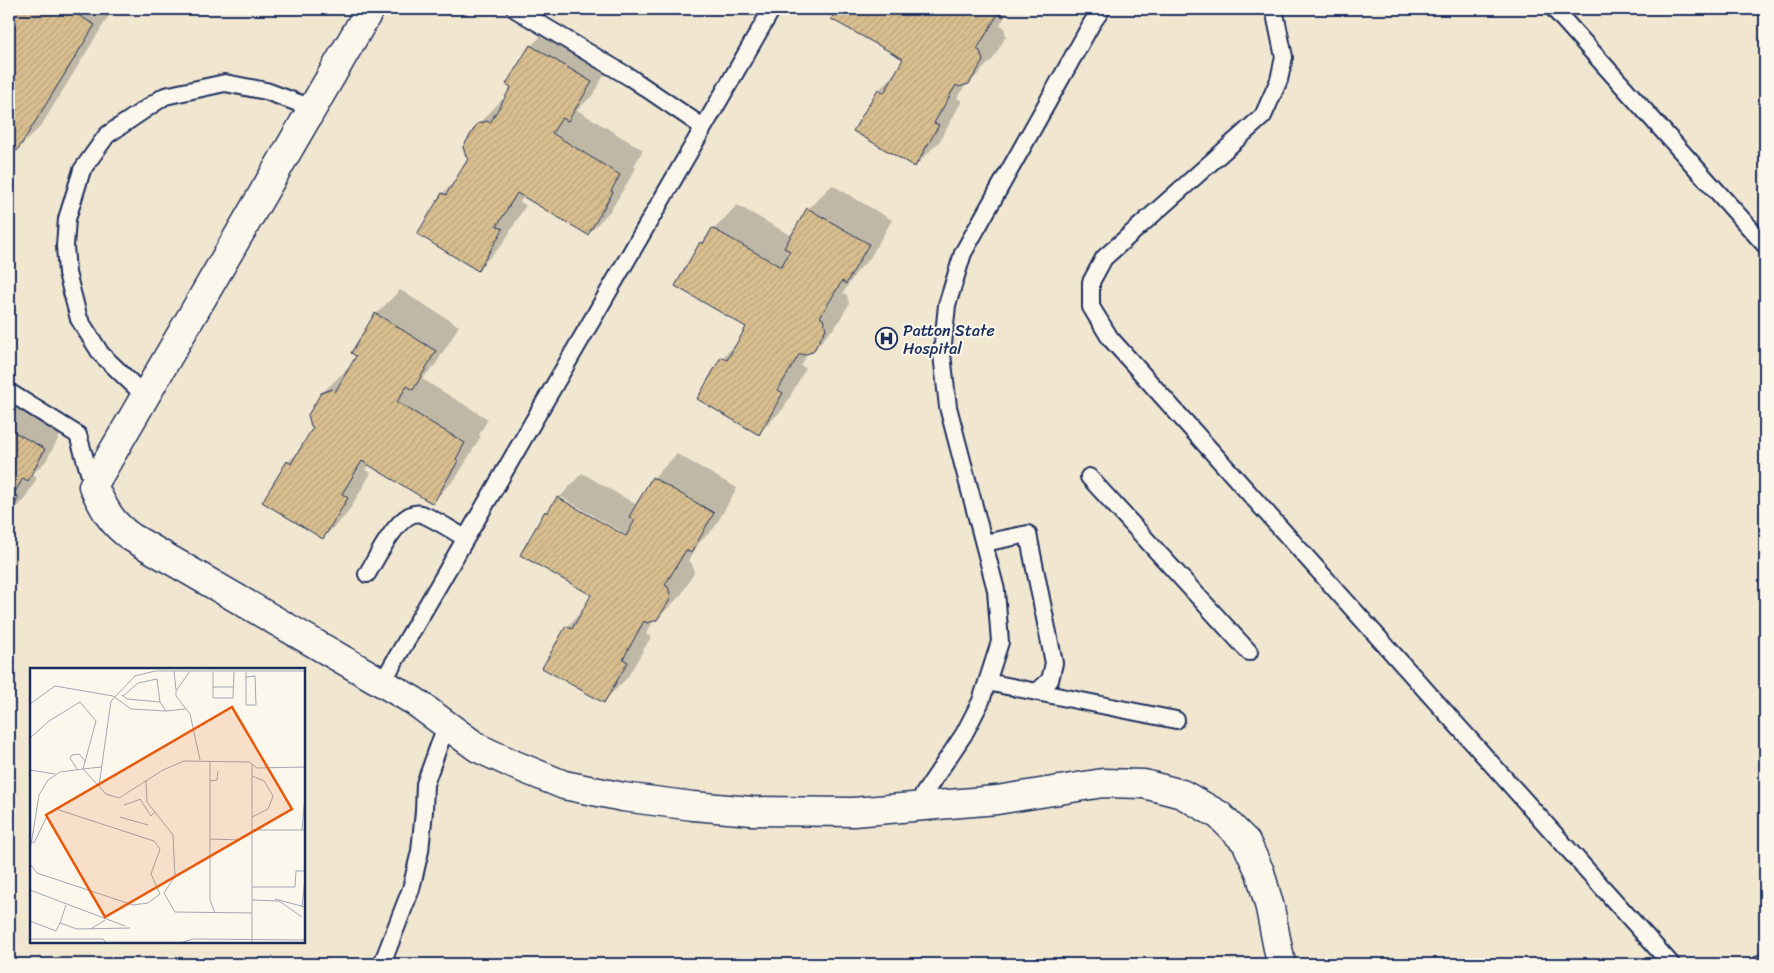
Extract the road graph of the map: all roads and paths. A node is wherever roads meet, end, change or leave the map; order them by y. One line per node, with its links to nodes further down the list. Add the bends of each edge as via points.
1 (515, 9): 8 (lane, via 631,78)
2 (772, 9): 8 (lane)
3 (1102, 9): 15 (lane, via 963,253 947,305 942,354 948,407)
4 (1274, 9): 27 (lane, via 1284,57 1279,80 1263,116 1104,258 1091,282 1091,307 1110,338)
5 (1554, 9): 9 (lane)
6 (364, 11): 7 (street)
7 (312, 108): 11 (street); 11 (lane, via 266,91 225,83 165,96 107,135 82,170 67,219 65,246 67,273 79,319 101,354)
8 (703, 127): 14 (lane)
9 (1765, 245)
10 (9, 392): 13 (lane, via 78,435)
11 (145, 396): 13 (street)
12 (1089, 477): 17 (lane)
13 (93, 486): 19 (street, via 106,513 118,528 131,537)
14 (466, 538): 16 (lane, via 421,514 411,513 397,526); 19 (lane)
15 (984, 543): 18 (lane, via 996,590 1000,642); 20 (lane, via 1028,534 1054,662 1050,680)
16 (367, 574)
17 (1249, 652)
18 (987, 682): 20 (lane); 23 (lane, via 982,701 964,734)
19 (382, 683): 22 (street)
20 (1037, 692): 21 (lane)
21 (1176, 720)
22 (446, 726): 23 (street, via 478,748 515,766 564,785 623,798 752,811 853,812); 26 (lane, via 425,784 420,850 411,889)
23 (915, 807): 24 (street, via 997,800 1103,783 1144,784 1182,794 1219,815 1246,842 1260,872 1270,908)
24 (1278, 961)
25 (1765, 961): 28 (lane)
26 (382, 964)
27 (1671, 964)
28 (1761, 964)

